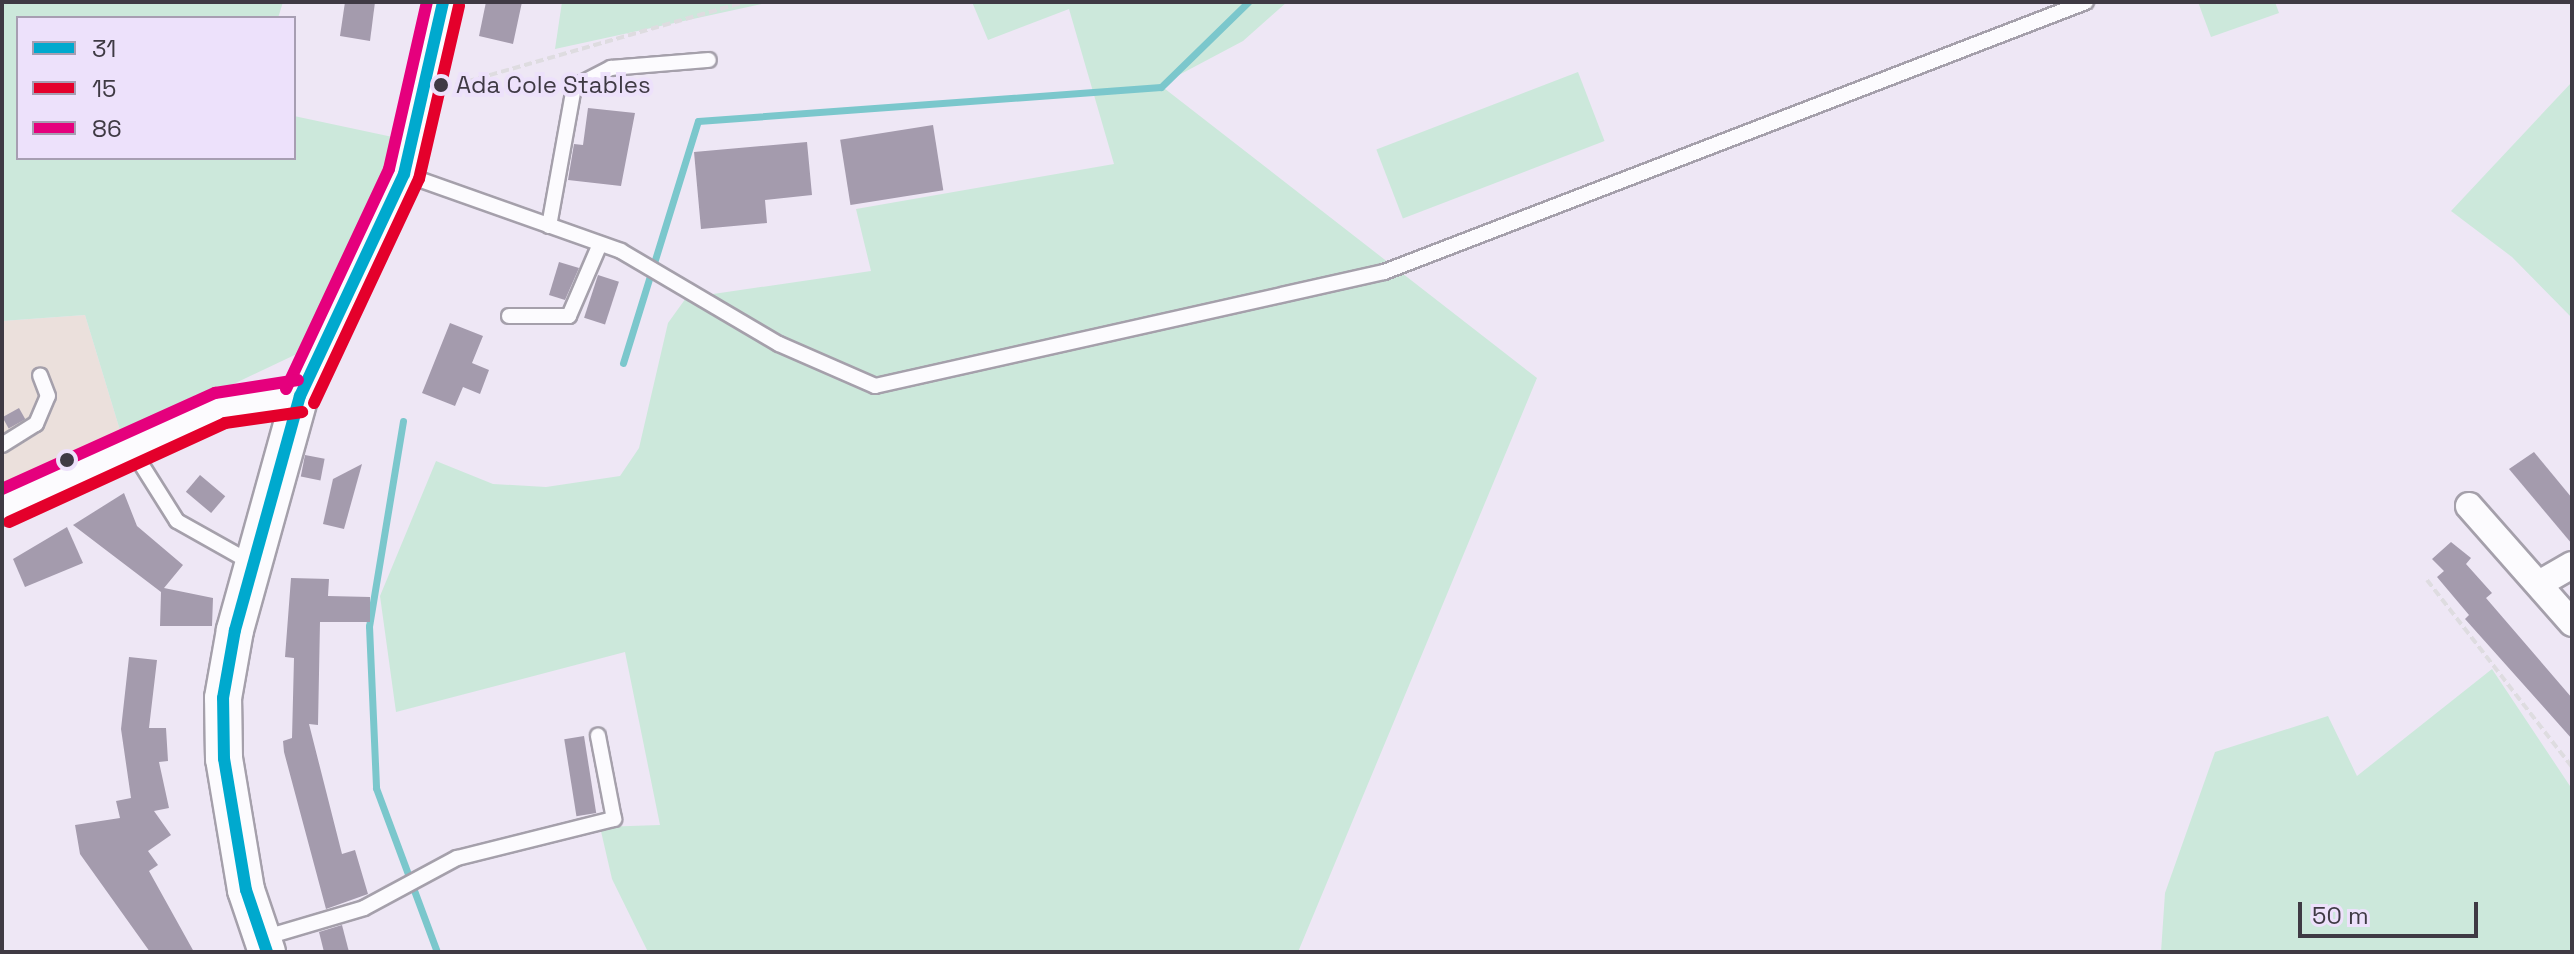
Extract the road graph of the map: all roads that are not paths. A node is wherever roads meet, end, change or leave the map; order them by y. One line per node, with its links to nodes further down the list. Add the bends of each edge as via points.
1 (443, 2): 4 (main road)
2 (2086, 2): 6 (lane, via 1384,272 875,386 779,344 705,294)
3 (709, 60): 5 (lane, via 611,68 574,87)
4 (404, 174): 5 (lane); 9 (main road)
5 (549, 226): 6 (lane)
6 (600, 244): 7 (lane, via 569,316)
7 (509, 316)
8 (40, 375): 10 (lane, via 48,396 36,424)
9 (300, 396): 11 (main road, via 220,408); 14 (main road)
10 (2, 445)
11 (131, 448): 13 (main road); 14 (lane, via 177,521)
12 (2469, 506): 16 (street)
13 (2, 507)
14 (250, 562): 19 (main road, via 223,698 224,759 246,890)
15 (2572, 565): 16 (street)
16 (2539, 584): 17 (street)
17 (2572, 623)
18 (598, 736): 19 (lane, via 614,819 457,858 417,873 364,908)
19 (264, 945)

